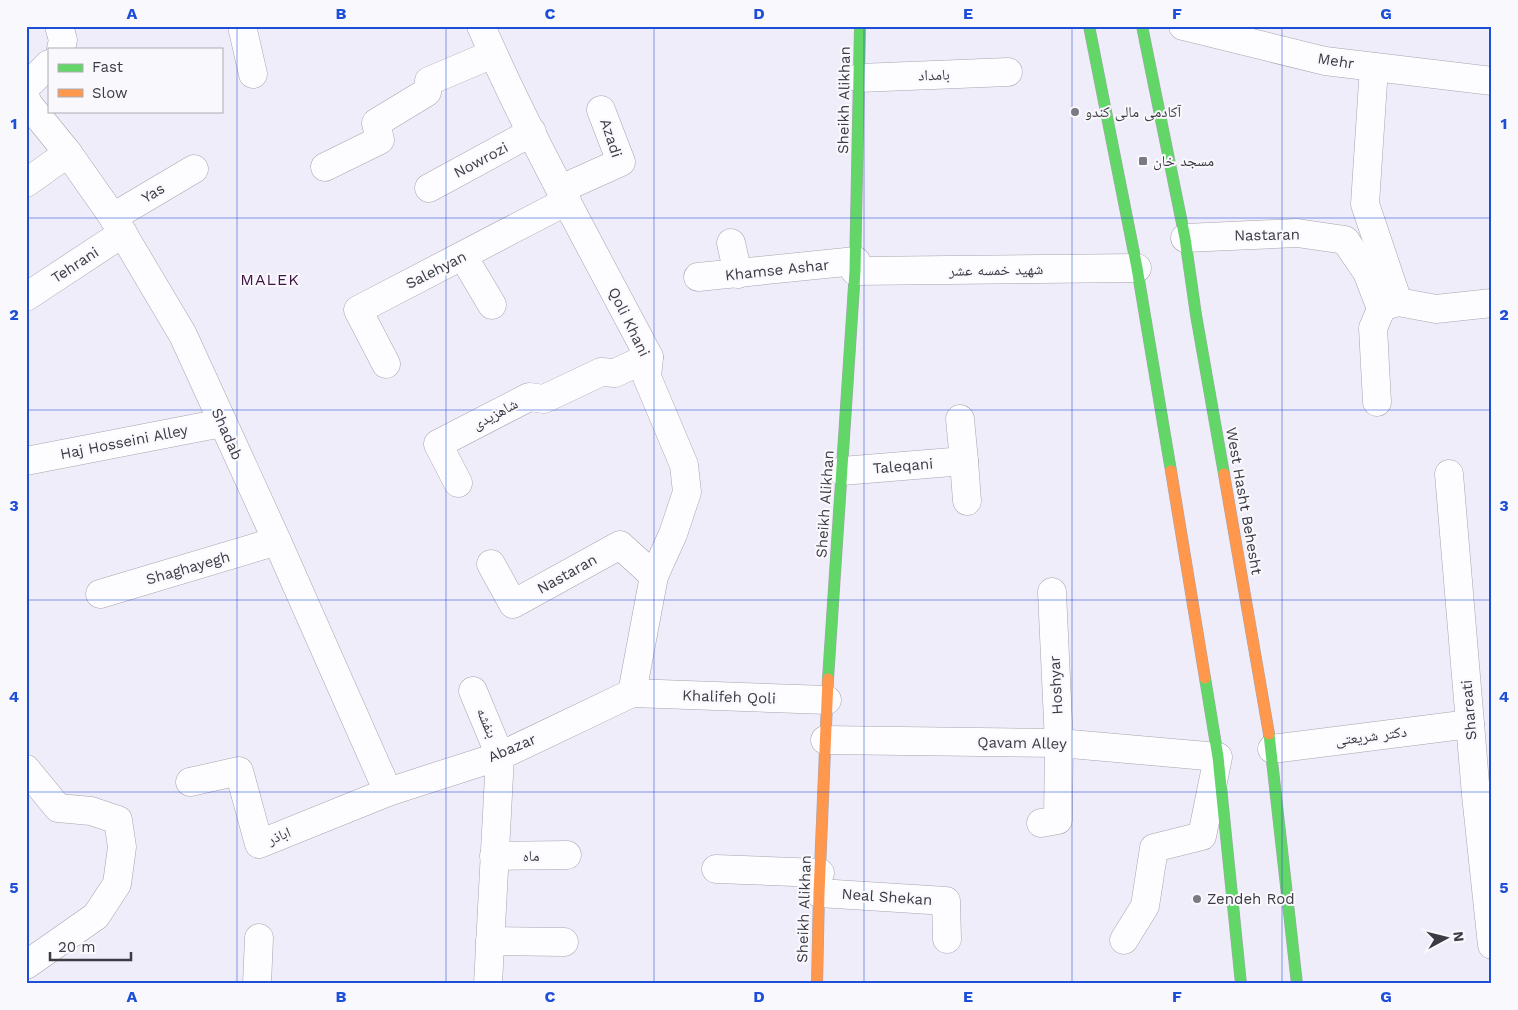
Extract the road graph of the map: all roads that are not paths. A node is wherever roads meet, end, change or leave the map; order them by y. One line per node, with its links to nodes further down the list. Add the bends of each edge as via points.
1 (242, 26): 11 (street)
2 (481, 26): 7 (street, Qoli Khani)
3 (860, 26): 12 (main road, Sheikh Alikhan)
4 (1089, 26): 29 (main road)
5 (1142, 26): 25 (main road, West Hasht Behesht)
6 (1183, 26): 9 (street, Mehr, via 1325,60)
7 (493, 54): 17 (street, Qoli Khani); 19 (street, via 430,81 427,92 376,123 380,140)
8 (48, 65): 14 (street)
9 (1374, 67): 13 (street, Mehr); 35 (street, via 1365,204)
10 (1008, 72): 12 (street, بامداد)
11 (254, 74)
12 (859, 78): 28 (main road, Sheikh Alikhan)
13 (1492, 81)
14 (26, 86)
15 (26, 99): 18 (street, Shadab)
16 (601, 110): 23 (street, Azadi, via 621,162)
17 (532, 132): 22 (street, Nowrozi); 23 (street, Qoli Khani)
18 (68, 153): 21 (street); 24 (street, Shadab)
19 (325, 167)
20 (194, 169): 24 (street, Yas)
21 (26, 183)
22 (429, 188)
23 (564, 195): 27 (street, Salehyan); 36 (street, Qoli Khani)
24 (118, 225): 32 (street, Tehrani); 40 (street, Shadab, via 183,335)
25 (1185, 238): 35 (street, Nastaran, via 1297,232 1345,240 1367,272 1380,306); 58 (main road, West Hasht Behesht)
26 (731, 244): 30 (street)
27 (463, 256): 34 (street); 37 (street, Salehyan, via 358,310)
28 (856, 266): 29 (street, شهید خمسه عشر); 30 (street, Khamse Ashar); 43 (main road, Sheikh Alikhan)
29 (1137, 268): 60 (main road)
30 (738, 274): 31 (street, Khamse Ashar)
31 (698, 277)
32 (26, 297)
33 (1492, 303): 35 (street, via 1436,309)
34 (492, 305)
35 (1390, 305): 38 (street, via 1373,328)
36 (649, 357): 45 (street, شاهزیدی, via 615,373 601,372 544,399 529,397 438,444); 49 (street, Qoli Khani, via 647,377 684,465 687,492)
37 (386, 364)
38 (1377, 402)
39 (960, 419): 42 (street)
40 (222, 423): 41 (street, Haj Hosseini Alley); 47 (street, Shadab)
41 (26, 461)
42 (964, 461): 43 (street, Taleqani); 46 (street)
43 (842, 471): 54 (main road, Sheikh Alikhan)
44 (1450, 474): 55 (street, Shareati)
45 (458, 483)
46 (967, 501)
47 (277, 542): 51 (street, Shaghayegh); 63 (street, Shadab)
48 (491, 564): 49 (street, Nastaran, via 513,604 620,545)
49 (654, 576): 53 (street, Qoli Khani)
50 (1052, 592): 57 (street, Hoshyar)
51 (100, 594)
52 (473, 690): 59 (street, بنفشه)
53 (632, 693): 54 (street, Khalifeh Qoli); 59 (street, Abazar)
54 (827, 700): 56 (main road, Sheikh Alikhan)
55 (1470, 724): 58 (street, دکتر شریعتی); 64 (street, Shareati)
56 (825, 740): 57 (street, Qavam Alley); 69 (main road, Sheikh Alikhan)
57 (1059, 743): 60 (street, Qavam Alley); 65 (street, Hoshyar, via 1058,820)
58 (1272, 749): 81 (main road, West Hasht Behesht)
59 (500, 756): 63 (street, Abazar); 67 (street)
60 (1218, 757): 72 (street, via 1202,836 1154,848 1145,906); 80 (main road)
61 (26, 769): 76 (street, via 58,808 91,811 118,820 122,847 117,884 96,916)
62 (190, 782): 63 (street, اباذر, via 239,771 259,844)
63 (388, 792)
64 (1484, 795): 75 (street, Shareati)
65 (1041, 823)
66 (567, 855): 67 (street, ماه)
67 (494, 856): 73 (street)
68 (716, 870): 69 (street)
69 (819, 883): 71 (street, Neal Shekan, via 946,901); 79 (main road, Sheikh Alikhan)
70 (259, 938): 77 (street)
71 (948, 939)
72 (1124, 940)
73 (490, 941): 74 (street); 78 (street)
74 (564, 942)
75 (1492, 945)
76 (26, 965)
77 (257, 984)
78 (488, 984)
79 (817, 984)
80 (1241, 984)
81 (1297, 984)

